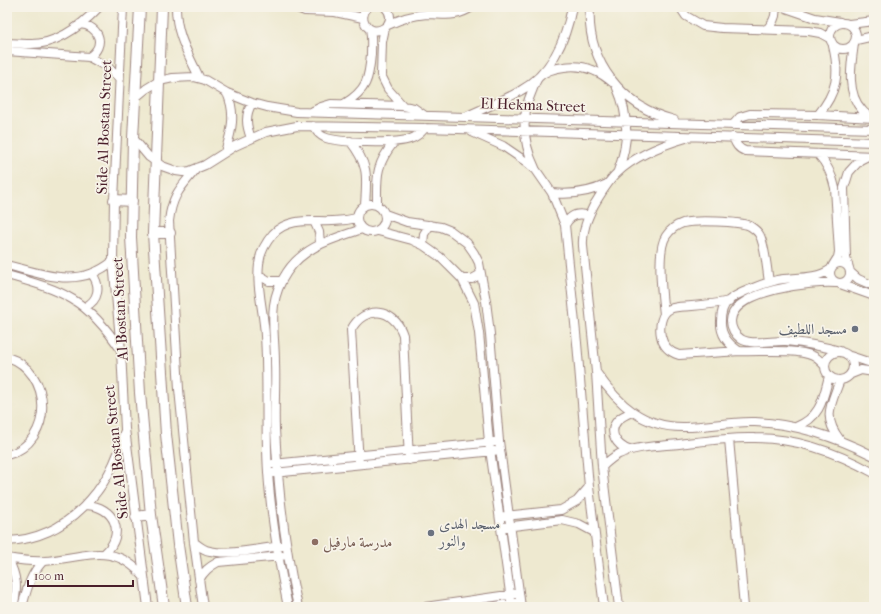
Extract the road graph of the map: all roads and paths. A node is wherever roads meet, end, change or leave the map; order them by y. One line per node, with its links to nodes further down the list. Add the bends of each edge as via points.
1 (99, 7): 20 (street)
2 (123, 7): 33 (street, Side Al Bostan Street)
3 (140, 7): 37 (street, Al Bostan Street)
4 (162, 7): 34 (street)
5 (176, 7): 31 (street, via 179,33)
6 (295, 7): 15 (street, via 305,11)
7 (368, 7): 17 (street)
8 (385, 7): 22 (street, via 390,17)
9 (472, 7): 16 (street, via 452,15)
10 (572, 7): 32 (street, via 566,34 560,47)
11 (590, 7): 35 (street, via 593,41 604,69)
12 (680, 7): 24 (street, via 686,16 703,26)
13 (775, 7): 24 (street, via 775,17)
14 (783, 7): 19 (street, via 815,18)
15 (324, 9): 17 (street)
16 (434, 11): 22 (street, via 411,16)
17 (363, 18): 23 (street)
18 (874, 21): 21 (street)
19 (840, 22): 21 (street); 26 (street, via 831,28)
20 (80, 24): 28 (street, via 62,36 41,43); 30 (street, via 92,28 99,37 98,49)
21 (849, 24): 27 (street, via 855,30)
22 (386, 27): 23 (street, via 375,31); 40 (street, via 382,42 382,75 388,89)
23 (370, 29): 39 (street, via 372,38 369,74 362,89)
24 (767, 29): 26 (street, via 820,33)
25 (874, 36): 27 (street)
26 (831, 42): 27 (street, via 844,49 850,48); 43 (street, via 837,59 836,86)
27 (855, 42): 45 (street, via 851,72 854,99 861,110)
28 (7, 43)
29 (7, 51): 30 (street)
30 (89, 57): 33 (street, via 103,64)
31 (199, 77): 34 (street); 36 (street, El Hekma Street)
32 (539, 77): 35 (street, via 559,67 582,66 603,74); 44 (street, via 520,92); 46 (street, via 528,101)
33 (119, 79): 72 (street, Side Al Bostan Street)
34 (159, 81): 37 (street); 66 (street)
35 (614, 84): 47 (street, via 623,103); 48 (street, via 648,110)
36 (227, 93): 38 (street, El Hekma Street); 63 (street, via 232,120)
37 (134, 98): 58 (street, Al Bostan Street)
38 (252, 103): 41 (street, El Hekma Street, via 282,110); 59 (street, via 246,120)
39 (344, 104): 40 (street); 41 (street, via 326,105)
40 (403, 106): 42 (street, via 414,108)
41 (313, 112): 42 (street, El Hekma Street)
42 (424, 115): 44 (street, El Hekma Street)
43 (818, 115): 45 (street); 49 (street, via 750,114 740,117)
44 (464, 116): 46 (street, El Hekma Street)
45 (873, 118)
46 (525, 119): 47 (street, El Hekma Street); 54 (street)
47 (626, 122): 48 (street, El Hekma Street); 55 (street)
48 (686, 124): 49 (street, El Hekma Street)
49 (733, 125): 52 (street, El Hekma Street)
50 (313, 126): 51 (street, El Hekma Street); 59 (street, El Hekma Street, via 282,128); 60 (street, via 324,138)
51 (425, 128): 53 (street, El Hekma Street); 61 (street, via 417,137)
52 (874, 129)
53 (466, 130): 54 (street, El Hekma Street); 68 (street, via 503,146)
54 (525, 131): 55 (street, El Hekma Street); 68 (street, via 527,147)
55 (627, 135): 56 (street, El Hekma Street); 69 (street)
56 (692, 136): 57 (street, El Hekma Street); 69 (street, via 631,162)
57 (733, 137): 62 (street, El Hekma Street); 64 (street, via 736,145 745,151)
58 (133, 138): 66 (street); 73 (street, Al Bostan Street)
59 (251, 138): 63 (street, El Hekma Street)
60 (350, 141): 61 (street); 74 (street, via 366,170)
61 (394, 142): 75 (street, via 384,155 378,170)
62 (874, 142)
63 (225, 152): 67 (street, El Hekma Street)
64 (818, 154): 65 (street); 90 (street, via 828,166 835,188 839,252)
65 (871, 156): 91 (street, via 860,160 845,180 846,258)
66 (156, 162): 67 (street, via 176,171 190,171); 84 (street)
67 (201, 166): 85 (street, via 181,186 173,200 170,208)
68 (536, 170): 71 (street)
69 (618, 172): 70 (street)
70 (607, 184): 71 (street, via 580,193); 77 (street)
71 (552, 193): 81 (street)
72 (114, 200): 73 (street); 88 (street, Side Al Bostan Street)
73 (132, 201): 143 (street, Al Bostan Street, via 134,296)
74 (365, 205): 75 (street); 78 (street)
75 (377, 205): 76 (street)
76 (385, 214): 80 (street, via 407,222); 83 (street, via 383,226)
77 (589, 216): 81 (street, via 575,215); 114 (street, via 583,246)
78 (357, 218): 79 (street, via 334,222); 82 (street)
79 (314, 221): 86 (street); 95 (street, via 292,222 274,233 262,252)
80 (430, 225): 87 (street, via 424,234); 93 (street, via 451,231 467,243 479,263)
81 (565, 225): 141 (street)
82 (362, 229): 83 (street, via 367,232); 86 (street)
83 (378, 231): 87 (street, via 401,236)
84 (153, 233): 85 (street); 173 (street, via 166,434)
85 (170, 233): 151 (street, via 179,389)
86 (320, 243): 97 (street, via 294,263)
87 (423, 245): 96 (street, via 440,257)
88 (113, 261): 92 (street); 107 (street, Side Al Bostan Street)
89 (7, 265): 92 (street, via 63,278 78,278)
90 (832, 267): 91 (street, via 842,263); 98 (street, via 821,274); 99 (street, via 830,277)
91 (849, 270): 99 (street, via 848,280); 100 (street, via 858,279)
92 (92, 274): 103 (street, via 97,284 97,295)
93 (481, 274): 96 (street); 124 (street)
94 (7, 275): 103 (street, via 56,290)
95 (259, 275): 97 (street, via 269,281); 136 (street, via 266,336)
96 (462, 279): 125 (street, via 477,315)
97 (281, 281): 134 (street, via 272,316)
98 (769, 282): 102 (street); 105 (street, via 762,239 755,230 727,222 683,223 670,231 663,242 661,282)
99 (838, 284): 101 (street); 104 (street, via 824,283 779,289 751,299)
100 (874, 286)
101 (874, 296)
102 (728, 301): 104 (street); 105 (street, via 678,307 669,309); 108 (street, via 721,316 722,333 732,347)
103 (85, 307): 107 (street)
104 (736, 309): 106 (street, via 731,325 736,335)
105 (664, 314): 108 (street, via 660,331 662,341 673,353 686,355)
106 (745, 341): 108 (street); 109 (street, via 790,342)
107 (121, 351): 121 (street, Side Al Bostan Street)
108 (739, 351): 113 (street, via 809,354)
109 (840, 352): 111 (street); 113 (street, via 829,355)
110 (7, 356): 130 (street, via 17,360 32,373 39,388 42,405 40,424 32,440 21,449)
111 (850, 356): 112 (street); 116 (street, via 853,362)
112 (874, 364)
113 (825, 366): 117 (street)
114 (596, 372): 119 (street, via 618,400); 137 (street)
115 (874, 372): 116 (street, via 861,370)
116 (851, 374): 118 (street)
117 (829, 376): 118 (street); 120 (street, via 822,405 817,413)
118 (840, 380): 123 (street, via 829,416 830,425)
119 (632, 412): 120 (street, via 666,426 753,422); 128 (street, via 617,421 614,428 616,442 622,448)
120 (796, 427): 123 (street)
121 (126, 429): 142 (street, via 111,470); 146 (street, Side Al Bostan Street)
122 (730, 439): 128 (street); 139 (street, via 756,438 798,444 838,455); 181 (street)
123 (840, 440): 132 (street)
124 (499, 441): 125 (street); 127 (street)
125 (489, 442): 126 (street); 129 (street)
126 (409, 450): 131 (street); 131 (street, via 403,335 396,321 390,316 375,313 360,318 351,330); 133 (street)
127 (500, 450): 129 (street); 145 (street)
128 (630, 450): 137 (street, via 618,454)
129 (490, 451): 133 (street); 144 (street)
130 (7, 455)
131 (358, 456): 134 (street); 135 (street)
132 (874, 456)
133 (409, 460): 135 (street)
134 (278, 464): 136 (street); 138 (street)
135 (359, 464): 138 (street)
136 (268, 465): 140 (street)
137 (602, 467): 159 (street)
138 (278, 473): 140 (street); 153 (street)
139 (874, 473)
140 (268, 474): 152 (street)
141 (589, 487): 145 (street, via 577,501 560,510); 149 (street)
142 (86, 506): 150 (street, via 51,530 24,539); 154 (street, via 102,508 108,512 116,526 114,541)
143 (151, 515): 146 (street); 172 (street, Al Bostan Street)
144 (499, 516): 145 (street); 148 (street)
145 (509, 516): 147 (street)
146 (136, 517): 161 (street, Side Al Bostan Street)
147 (510, 526): 148 (street); 149 (street, via 562,520 579,524); 165 (street)
148 (501, 527): 166 (street)
149 (594, 532): 160 (street)
150 (7, 541)
151 (194, 542): 152 (street, via 208,551 217,553); 163 (street)
152 (277, 546): 153 (street); 156 (street)
153 (287, 546): 155 (street)
154 (105, 553): 158 (street); 161 (street, via 131,564)
155 (288, 556): 156 (street); 176 (street)
156 (278, 557): 163 (street, via 218,562 206,569); 175 (street)
157 (7, 558): 158 (street); 162 (street)
158 (43, 561): 164 (street, via 32,575)
159 (614, 571): 160 (street); 180 (street)
160 (599, 572): 179 (street)
161 (144, 577): 171 (street, Side Al Bostan Street)
162 (16, 580): 164 (street, via 23,580); 169 (street, via 17,595)
163 (199, 580): 174 (street)
164 (28, 586): 170 (street)
165 (519, 593): 166 (street); 168 (street)
166 (510, 594): 167 (street); 177 (street)
167 (512, 605): 168 (street); 178 (street)
168 (521, 605)
169 (13, 607)
170 (22, 607)
171 (148, 607)
172 (164, 607)
173 (187, 607)
174 (203, 607)
175 (288, 607)
176 (298, 607)
177 (428, 607)
178 (490, 607)
179 (604, 607)
180 (619, 607)
181 (744, 607)

